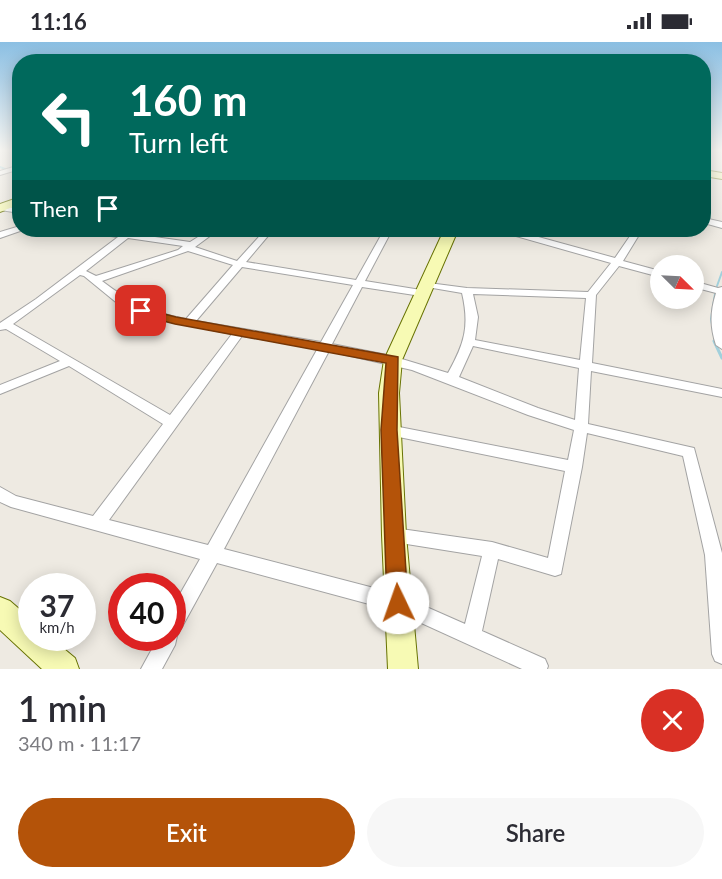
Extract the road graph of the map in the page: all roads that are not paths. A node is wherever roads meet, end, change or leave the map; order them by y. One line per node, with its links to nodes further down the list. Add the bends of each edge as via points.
1 (123, 237): 13 (street)
2 (150, 237): 9 (street)
3 (205, 237): 9 (street)
4 (263, 237): 11 (street)
5 (384, 237): 15 (street)
6 (448, 237): 17 (street)
7 (530, 237): 10 (street)
8 (633, 237): 10 (street)
9 (191, 247): 11 (street); 14 (street)
10 (617, 262): 12 (street); 20 (street)
11 (238, 264): 15 (street); 21 (street)
12 (650, 271)
13 (78, 272): 14 (street); 22 (street)
14 (94, 280): 21 (street, via 141,311)
15 (358, 284): 17 (street); 26 (street)
16 (704, 287): 19 (street)
17 (423, 288): 18 (street); 27 (street)
18 (467, 291): 20 (street); 24 (street, via 474,315)
19 (722, 291): 25 (street, via 715,312)
20 (591, 295): 29 (street)
21 (188, 322): 23 (street)
22 (2, 326): 28 (street, via 25,334)
23 (239, 332): 26 (street); 33 (street)
24 (469, 342): 29 (street); 30 (street)
25 (722, 345)
26 (326, 347): 27 (street); 41 (street)
27 (393, 360): 30 (street); 35 (street)
28 (68, 362): 31 (street); 33 (street)
29 (586, 366): 32 (street); 34 (street)
30 (451, 380): 34 (street, via 529,412)
31 (0, 390)
32 (722, 393)
33 (171, 422): 38 (street)
34 (581, 428): 36 (street); 42 (street, via 689,452)
35 (389, 430): 36 (street); 39 (street)
36 (575, 467): 40 (street, via 555,568)
37 (0, 493): 38 (street, via 11,501)
38 (97, 523): 41 (street)
39 (394, 535): 40 (street); 44 (street)
40 (492, 550): 46 (street)
41 (211, 553): 43 (street); 44 (street)
42 (718, 557): 48 (street)
43 (186, 601)
44 (398, 603): 46 (street); 52 (street)
45 (0, 611): 50 (street)
46 (471, 636): 49 (street)
47 (161, 651): 51 (street)
48 (722, 654)
49 (541, 668)
50 (64, 669)
51 (151, 669)
52 (403, 669)

